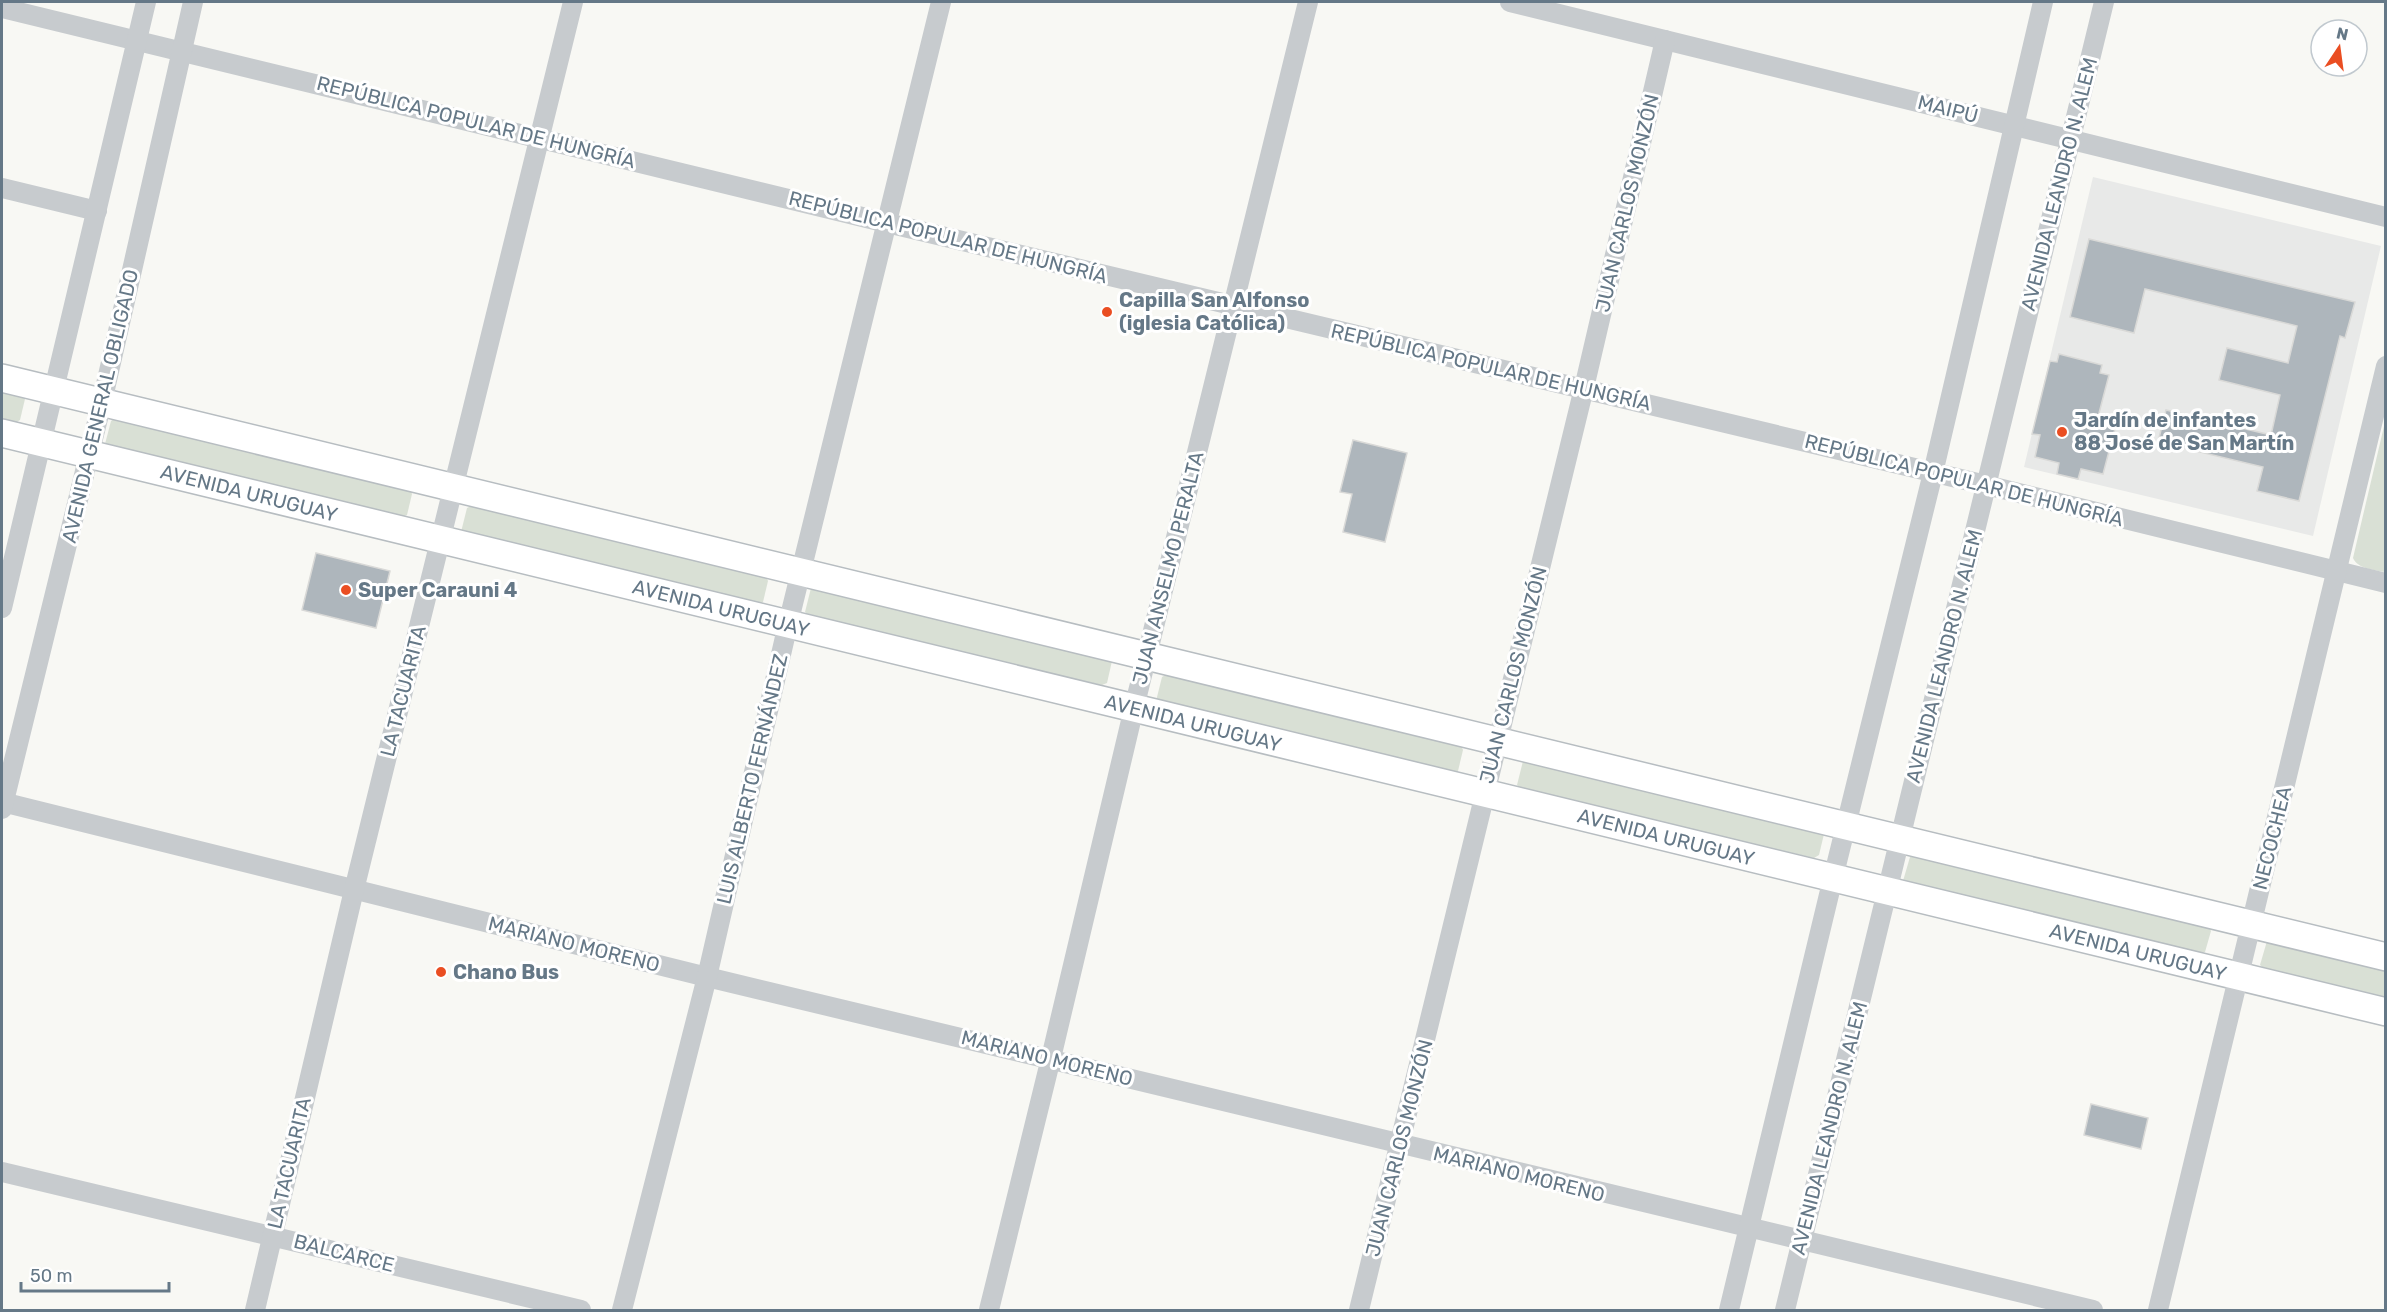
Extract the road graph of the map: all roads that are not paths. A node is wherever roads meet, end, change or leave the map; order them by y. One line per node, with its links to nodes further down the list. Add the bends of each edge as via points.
1 (147, 2): 10 (street)
2 (193, 2): 12 (street, AVENIDA GENERAL OBLIGADO)
3 (573, 2): 14 (street, LA TACUARITA)
4 (941, 2): 19 (street, LUIS ALBERTO FERNÁNDEZ)
5 (1308, 2): 20 (street, JUAN ANSELMO PERALTA)
6 (1510, 2): 11 (street, MAIPÚ)
7 (2043, 2): 13 (street)
8 (2104, 2): 15 (street, AVENIDA LEANDRO N. ALEM)
9 (2, 8): 10 (street, REPÚBLICA POPULAR DE HUNGRÍA)
10 (137, 40): 12 (street, REPÚBLICA POPULAR DE HUNGRÍA); 17 (street)
11 (1665, 40): 13 (street, MAIPÚ); 23 (street, JUAN CARLOS MONZÓN)
12 (182, 50): 14 (street, REPÚBLICA POPULAR DE HUNGRÍA); 25 (street, AVENIDA GENERAL OBLIGADO)
13 (2014, 125): 15 (street, MAIPÚ); 29 (street)
14 (540, 138): 19 (street, REPÚBLICA POPULAR DE HUNGRÍA); 31 (street, LA TACUARITA)
15 (2070, 139): 18 (street, MAIPÚ); 30 (street, AVENIDA LEANDRO N. ALEM)
16 (2, 188): 17 (street)
17 (97, 211): 24 (street)
18 (2385, 217)
19 (887, 223): 20 (street, REPÚBLICA POPULAR DE HUNGRÍA); 34 (street, LUIS ALBERTO FERNÁNDEZ)
20 (1233, 306): 23 (street, REPÚBLICA POPULAR DE HUNGRÍA); 38 (street, JUAN ANSELMO PERALTA)
21 (2385, 366): 33 (street, NECOCHEA)
22 (2, 378): 24 (street)
23 (1584, 388): 29 (street, REPÚBLICA POPULAR DE HUNGRÍA); 40 (street, JUAN CARLOS MONZÓN)
24 (54, 391): 25 (street); 27 (street)
25 (102, 402): 28 (street, AVENIDA GENERAL OBLIGADO); 31 (street)
26 (2, 433): 27 (street, AVENIDA URUGUAY)
27 (42, 443): 28 (street, AVENIDA URUGUAY); 36 (street)
28 (89, 454): 32 (street, AVENIDA URUGUAY); 42 (street, AVENIDA GENERAL OBLIGADO)
29 (1933, 472): 30 (street, REPÚBLICA POPULAR DE HUNGRÍA); 43 (street)
30 (1986, 484): 33 (street, REPÚBLICA POPULAR DE HUNGRÍA); 44 (street, AVENIDA LEANDRO N. ALEM)
31 (454, 488): 32 (street, LA TACUARITA); 34 (street)
32 (441, 540): 37 (street, AVENIDA URUGUAY); 46 (street, LA TACUARITA)
33 (2336, 571): 35 (street, REPÚBLICA POPULAR DE HUNGRÍA); 48 (street, NECOCHEA)
34 (801, 572): 37 (street, LUIS ALBERTO FERNÁNDEZ); 38 (street)
35 (2385, 583)
36 (2, 608)
37 (788, 624): 39 (street, AVENIDA URUGUAY); 51 (street, LUIS ALBERTO FERNÁNDEZ)
38 (1146, 656): 39 (street, JUAN ANSELMO PERALTA); 40 (street)
39 (1134, 708): 41 (street, AVENIDA URUGUAY); 53 (street, JUAN ANSELMO PERALTA)
40 (1497, 741): 41 (street, JUAN CARLOS MONZÓN); 43 (street)
41 (1484, 793): 45 (street, AVENIDA URUGUAY); 54 (street, JUAN CARLOS MONZÓN)
42 (2, 804): 46 (street, MARIANO MORENO)
43 (1846, 826): 44 (street); 45 (street)
44 (1900, 839): 47 (street, AVENIDA LEANDRO N. ALEM); 48 (street)
45 (1833, 878): 47 (street, AVENIDA URUGUAY); 56 (street)
46 (354, 890): 51 (street, MARIANO MORENO); 57 (street, LA TACUARITA)
47 (1888, 891): 50 (street, AVENIDA URUGUAY); 58 (street, AVENIDA LEANDRO N. ALEM)
48 (2251, 924): 49 (street); 50 (street, NECOCHEA)
49 (2385, 957)
50 (2239, 976): 52 (street, AVENIDA URUGUAY); 67 (street, NECOCHEA)
51 (707, 977): 53 (street, MARIANO MORENO); 61 (street, LUIS ALBERTO FERNÁNDEZ)
52 (2385, 1012)
53 (1051, 1058): 54 (street, MARIANO MORENO); 62 (street, JUAN ANSELMO PERALTA)
54 (1401, 1145): 56 (street, MARIANO MORENO); 63 (street, JUAN CARLOS MONZÓN)
55 (2, 1172): 57 (street, BALCARCE)
56 (1749, 1229): 58 (street, MARIANO MORENO); 64 (street)
57 (271, 1236): 59 (street, LA TACUARITA); 60 (street, BALCARCE)
58 (1802, 1242): 65 (street, AVENIDA LEANDRO N. ALEM); 66 (street, MARIANO MORENO)
59 (255, 1311)
60 (581, 1311)
61 (622, 1311)
62 (989, 1311)
63 (1359, 1311)
64 (1729, 1311)
65 (1785, 1311)
66 (2093, 1311)
67 (2158, 1311)

